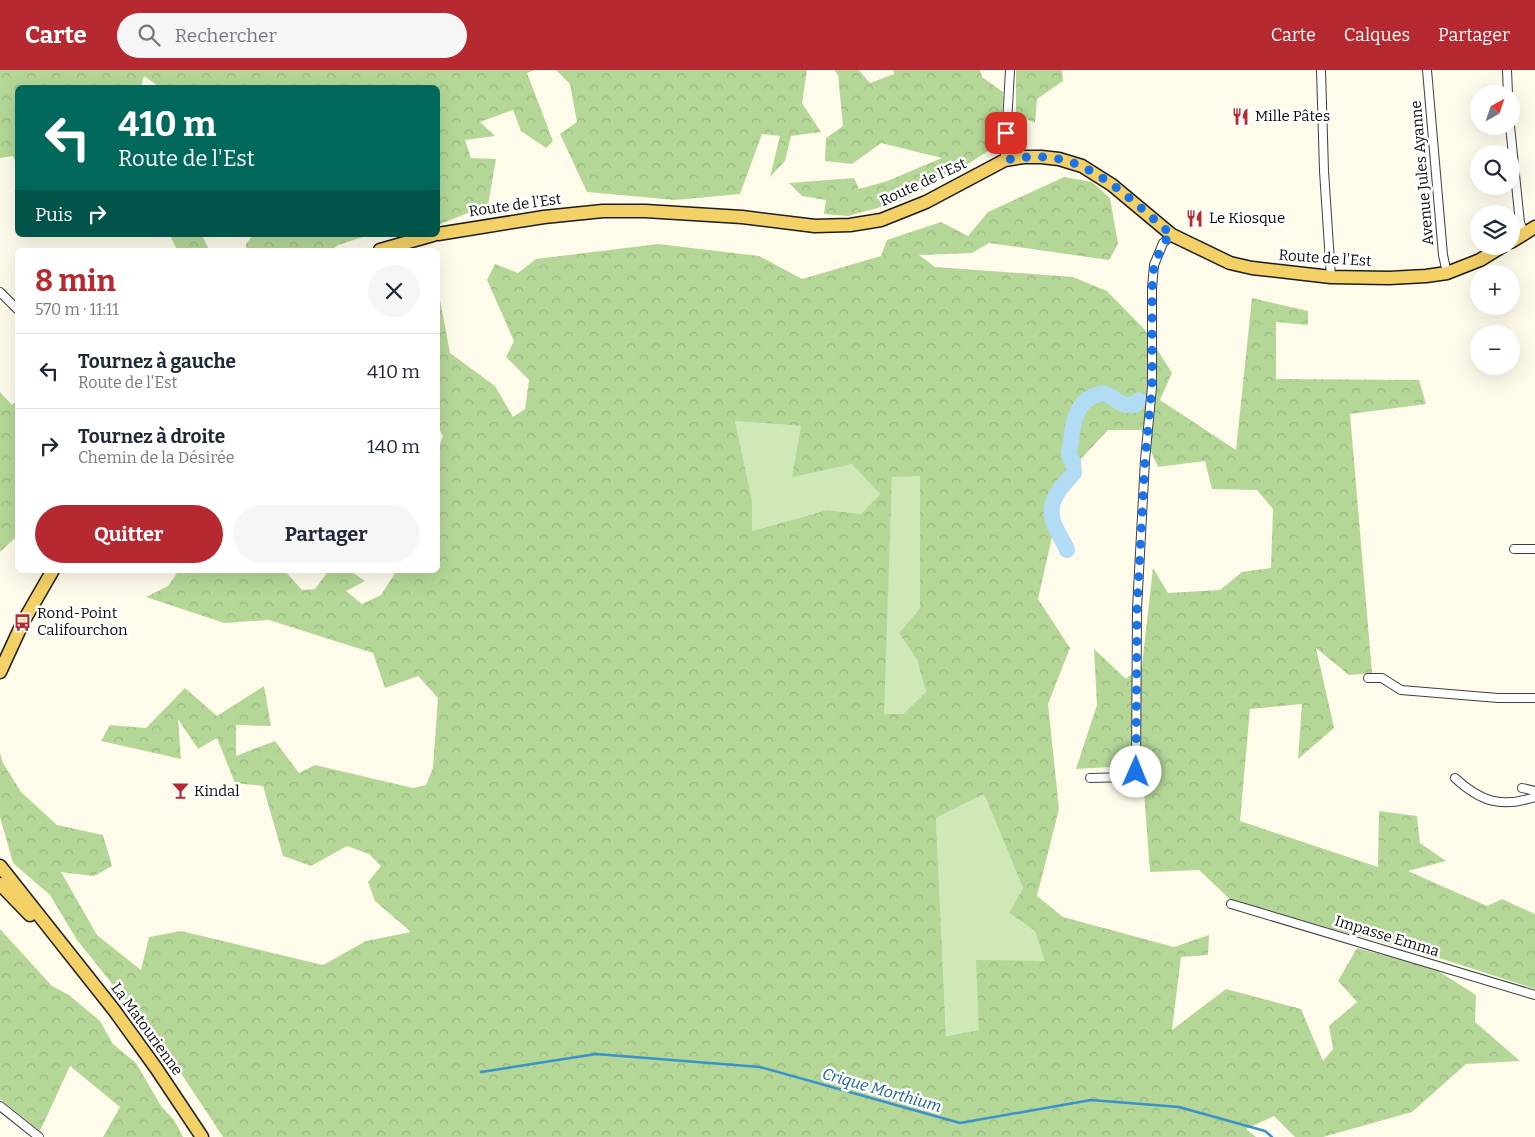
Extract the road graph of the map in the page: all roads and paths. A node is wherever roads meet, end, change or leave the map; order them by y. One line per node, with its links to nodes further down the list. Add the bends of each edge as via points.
1 (1010, 70): 7 (street)
2 (1321, 70): 15 (street)
3 (1427, 70): 14 (street, Avenue Jules Ayanne, via 1443,255)
4 (1507, 70): 5 (street)
5 (1508, 85)
6 (1511, 135): 8 (street, via 1520,224)
7 (1005, 160): 9 (main road, Route de l'Est, via 926,202 881,220 850,225 815,226 645,210 544,217); 10 (main road, Route de l'Est, via 1041,157 1082,166 1112,185)
8 (1530, 230)
9 (440, 234)
10 (1172, 235): 15 (main road, Route de l'Est, via 1230,263 1261,270); 24 (street, via 1164,242 1154,265 1152,288 1152,387 1137,609 1136,772 1130,777)
11 (426, 237): 12 (main road)
12 (387, 248)
13 (1488, 255): 14 (main road, Route de l'Est)
14 (1448, 273): 15 (main road, Route de l'Est, via 1389,278)
15 (1331, 277)
16 (0, 292): 17 (street)
17 (15, 307)
18 (1514, 549): 19 (street)
19 (1535, 549)
20 (51, 573): 21 (main road)
21 (1, 670)
22 (1368, 678): 23 (street, via 1382,678 1401,690)
23 (1535, 698)
24 (1090, 778)
25 (1455, 778): 28 (street, via 1489,801 1507,804)
26 (1522, 788): 27 (street)
27 (1535, 791)
28 (1535, 797)
29 (0, 866): 32 (main road, La Matourienne)
30 (0, 884): 32 (main road, La Matourienne)
31 (1231, 904): 33 (street, Impasse Emma)
32 (61, 944): 36 (main road, La Matourienne, via 114,1010)
33 (1535, 995)
34 (0, 1106): 35 (street)
35 (39, 1137)
36 (202, 1137)

